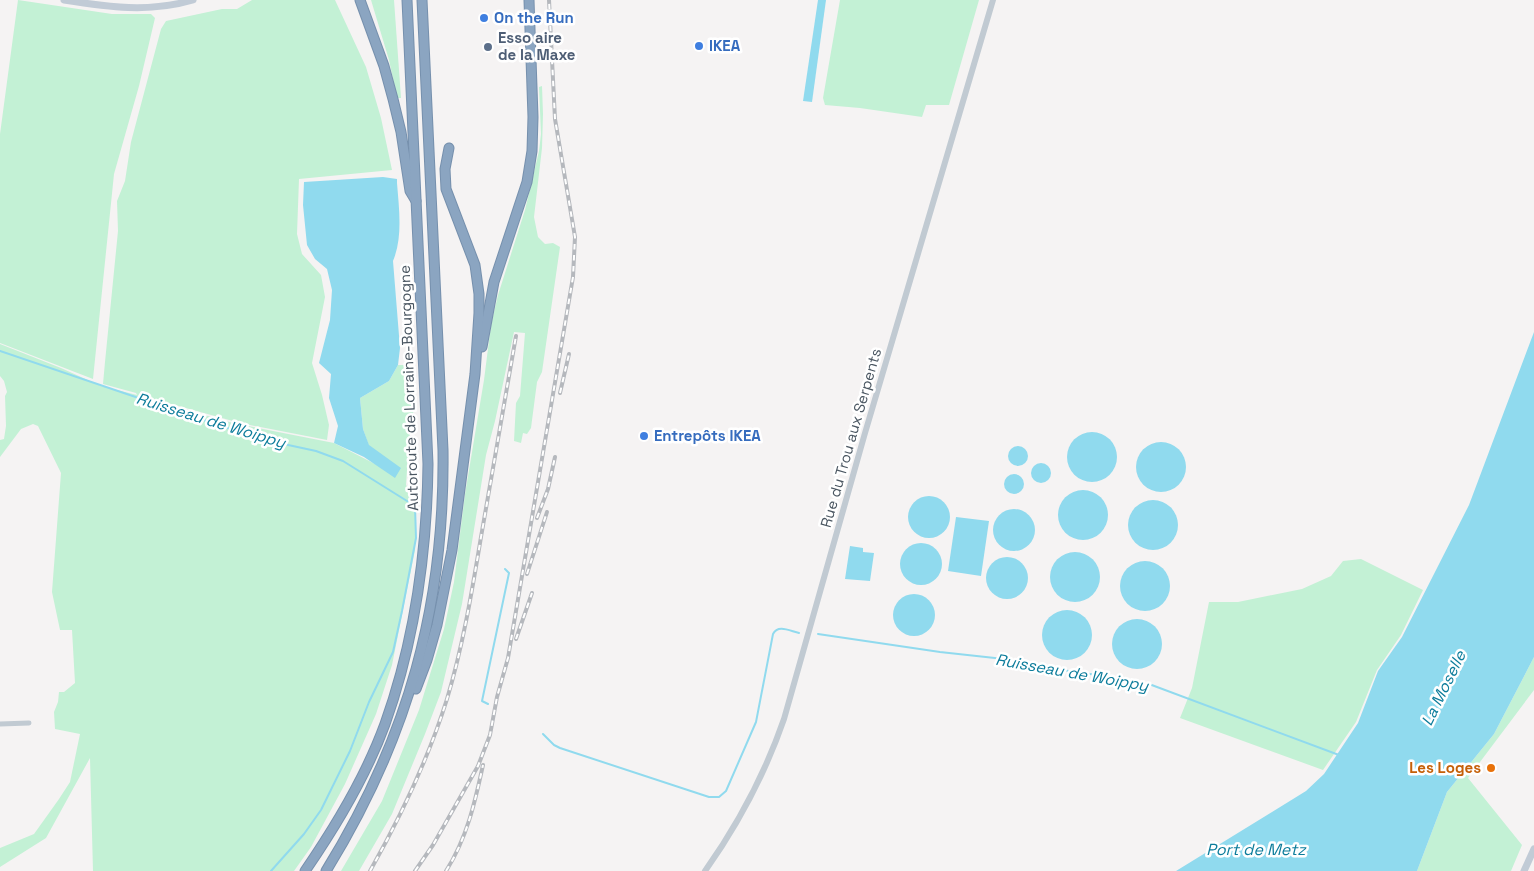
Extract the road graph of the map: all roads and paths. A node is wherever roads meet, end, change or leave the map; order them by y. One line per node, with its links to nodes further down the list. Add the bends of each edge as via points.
1 (64, 0): 8 (main road, via 124,8)
2 (193, 0): 8 (main road)
3 (360, 0): 10 (highway, via 384,66 404,146 410,191)
4 (407, 0): 10 (highway, Autoroute de Lorraine-Bourgogne)
5 (422, 0): 12 (highway, Autoroute de Lorraine-Bourgogne, via 444,491 434,593 420,660)
6 (529, 0): 11 (highway, via 533,117 527,182 494,282)
7 (993, 0): 18 (street, Rue du Trou aux Serpents, via 789,703 752,796)
8 (162, 4)
9 (449, 148): 11 (highway, via 446,189 477,273 480,313)
10 (416, 201): 16 (highway, Autoroute de Lorraine-Bourgogne, via 428,464 428,511 422,569 400,679 384,726 358,784)
11 (475, 374): 12 (highway, via 452,550 442,600 427,660 417,688)
12 (406, 706): 17 (highway, Autoroute de Lorraine-Bourgogne, via 373,788)
13 (0, 724): 14 (street)
14 (29, 724)
15 (1534, 849): 19 (main road)
16 (306, 871)
17 (326, 871)
18 (705, 871)
19 (1524, 871)

